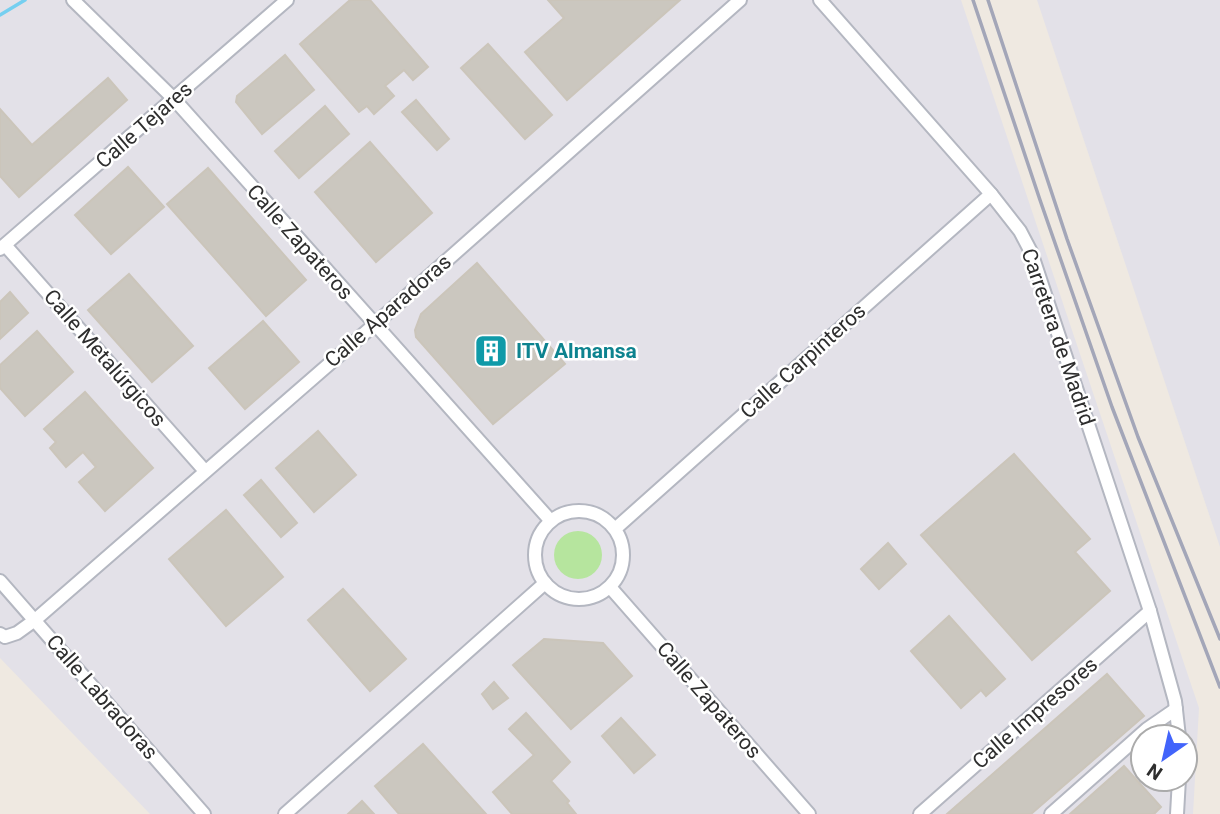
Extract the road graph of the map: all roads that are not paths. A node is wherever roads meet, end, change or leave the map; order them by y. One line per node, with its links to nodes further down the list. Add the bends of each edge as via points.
1 (73, 0): 5 (street, Calle Zapateros)
2 (287, 0): 5 (street, Calle Tejares)
3 (740, 0): 8 (street, Calle Aparadoras)
4 (820, 0): 6 (street, Carretera de Madrid)
5 (174, 99): 7 (street, Calle Tejares); 8 (street, Calle Zapateros)
6 (991, 194): 11 (street, Calle Carpinteros); 15 (street, Carretera de Madrid, via 1031,252)
7 (3, 247): 9 (street, Calle Metalúrgicos)
8 (374, 325): 9 (street, Calle Aparadoras); 10 (street, Calle Zapateros)
9 (205, 471): 16 (street, Calle Aparadoras)
10 (550, 520): 11 (street, via 562,513 584,511 605,518); 13 (street, via 535,543 537,569)
11 (615, 529): 14 (street, via 623,552 618,577)
12 (0, 581): 16 (street, Calle Labradoras)
13 (545, 583): 14 (street, via 568,598 583,599); 22 (street)
14 (610, 587): 23 (street, Calle Zapateros)
15 (1150, 611): 18 (street, Carretera de Madrid); 24 (street, Calle Impresores)
16 (35, 620): 17 (street, Calle Aparadoras, via 17,633); 21 (street, Calle Labradoras)
17 (0, 634)
18 (1176, 709): 19 (street, Carretera de Madrid); 25 (street)
19 (1178, 723)
20 (1178, 793): 26 (street)
21 (204, 814)
22 (285, 814)
23 (809, 814)
24 (920, 814)
25 (1051, 814)
26 (1177, 814)

